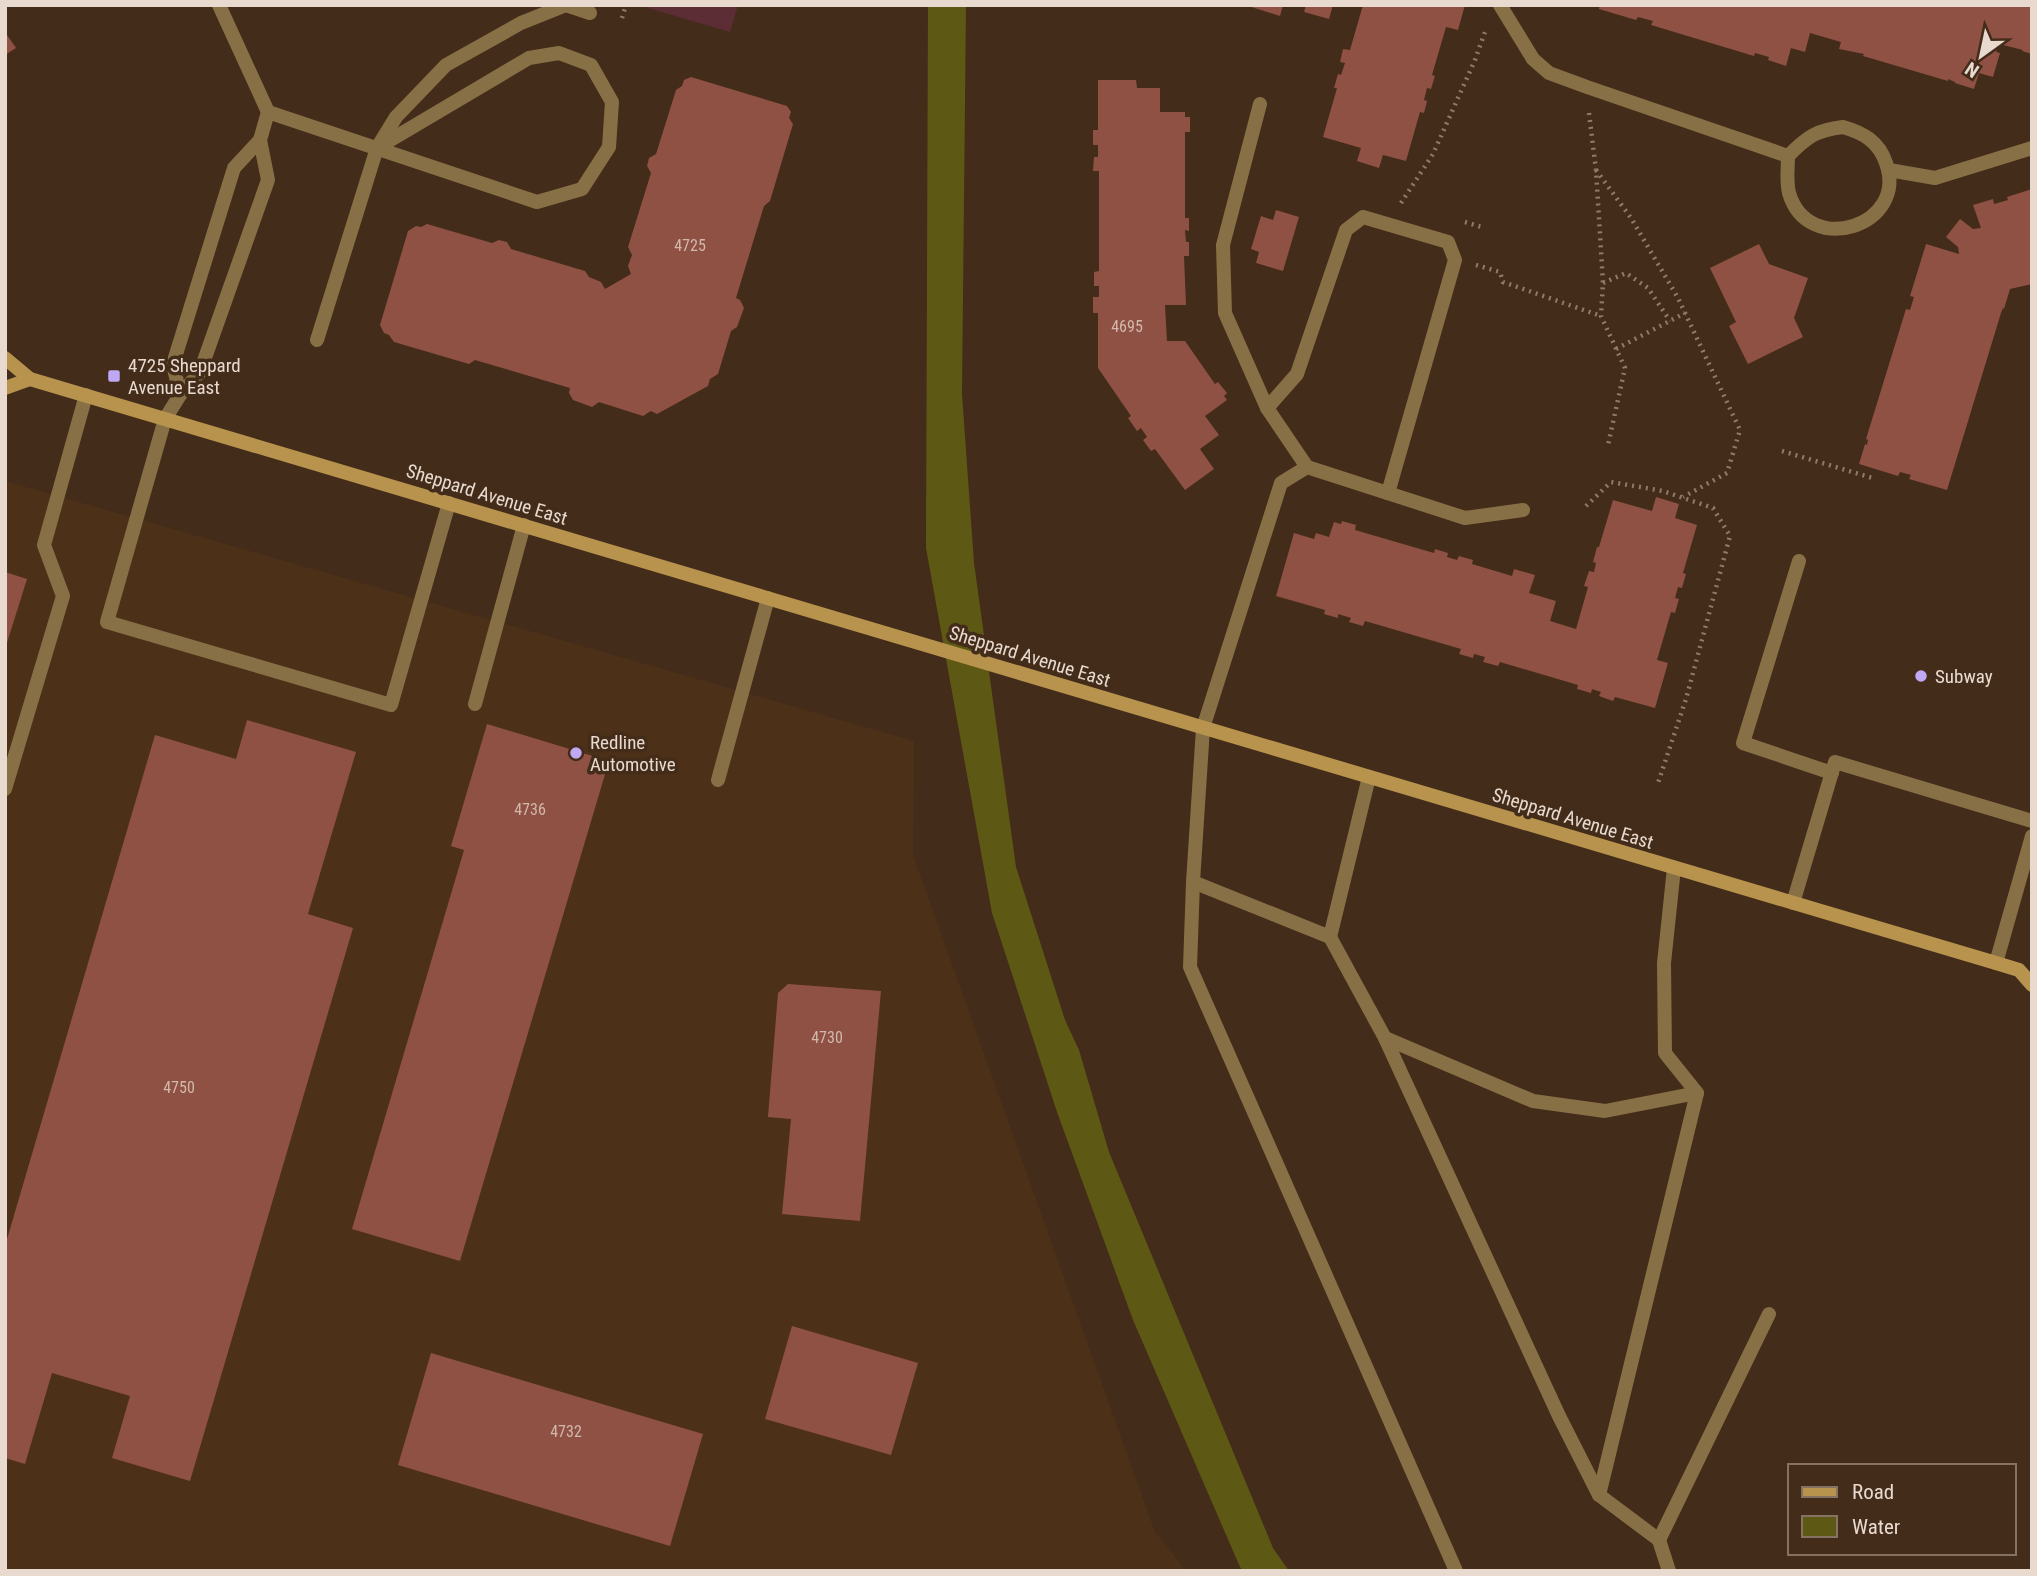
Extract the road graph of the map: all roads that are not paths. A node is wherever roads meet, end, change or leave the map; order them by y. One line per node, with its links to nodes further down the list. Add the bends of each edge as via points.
1 (219, 5): 5 (lane)
2 (1500, 5): 9 (lane, via 1533,59 1549,73)
3 (590, 13): 7 (lane, via 566,5 521,23 446,65 396,117)
4 (1260, 104): 17 (lane, via 1223,246 1225,313)
5 (268, 112): 6 (lane); 7 (lane)
6 (260, 140): 16 (lane, via 234,168 173,364); 16 (lane, via 268,180 201,372)
7 (377, 148): 7 (lane, via 537,202 582,188 609,147 612,102 591,65 559,53 528,58); 11 (lane)
8 (2032, 148): 10 (lane, via 1935,178)
9 (1788, 156): 10 (lane, via 1811,135 1843,127 1873,141); 10 (lane, via 1789,194 1797,209 1825,228 1858,226 1872,217 1889,187)
10 (1889, 170)
11 (317, 341)
12 (5, 358): 13 (main road, Sheppard Avenue East)
13 (30, 379): 14 (main road); 15 (main road, Sheppard Avenue East)
14 (5, 388)
15 (86, 395): 18 (main road, Sheppard Avenue East); 31 (lane, via 44,545 63,596)
16 (180, 395): 18 (lane)
17 (1267, 408): 19 (lane); 20 (lane, via 1297,374 1346,230 1363,218 1448,242 1455,260)
18 (166, 419): 21 (main road, Sheppard Avenue East); 21 (lane, via 107,622 120,626 391,705)
19 (1307, 467): 20 (lane); 27 (lane, via 1281,483)
20 (1388, 494): 22 (lane, via 1465,518)
21 (449, 503): 23 (main road, Sheppard Avenue East)
22 (1523, 510)
23 (524, 525): 25 (main road, Sheppard Avenue East); 26 (lane)
24 (1799, 561): 28 (lane, via 1743,743)
25 (768, 598): 27 (main road, Sheppard Avenue East); 30 (lane)
26 (475, 704)
27 (1203, 728): 29 (main road, Sheppard Avenue East); 35 (lane)
28 (1832, 773): 32 (lane, via 1835,762); 36 (lane)
29 (1369, 777): 34 (main road, Sheppard Avenue East); 37 (lane)
30 (718, 780)
31 (5, 789)
32 (2032, 821)
33 (2032, 835): 38 (lane)
34 (1674, 868): 36 (main road, Sheppard Avenue East); 42 (lane, via 1664,963 1665,1053)
35 (1193, 882): 37 (lane); 46 (lane, via 1190,967)
36 (1793, 903): 38 (main road, Sheppard Avenue East)
37 (1330, 936): 41 (lane)
38 (1996, 963): 39 (main road, Sheppard Avenue East)
39 (2025, 969): 40 (main road, Sheppard Avenue East)
40 (2032, 985)
41 (1385, 1038): 42 (lane, via 1533,1101 1605,1111); 44 (lane)
42 (1697, 1093): 44 (lane)
43 (1769, 1314): 45 (lane)
44 (1599, 1495): 45 (lane)
45 (1659, 1540): 47 (lane)
46 (1456, 1571)
47 (1669, 1571)

